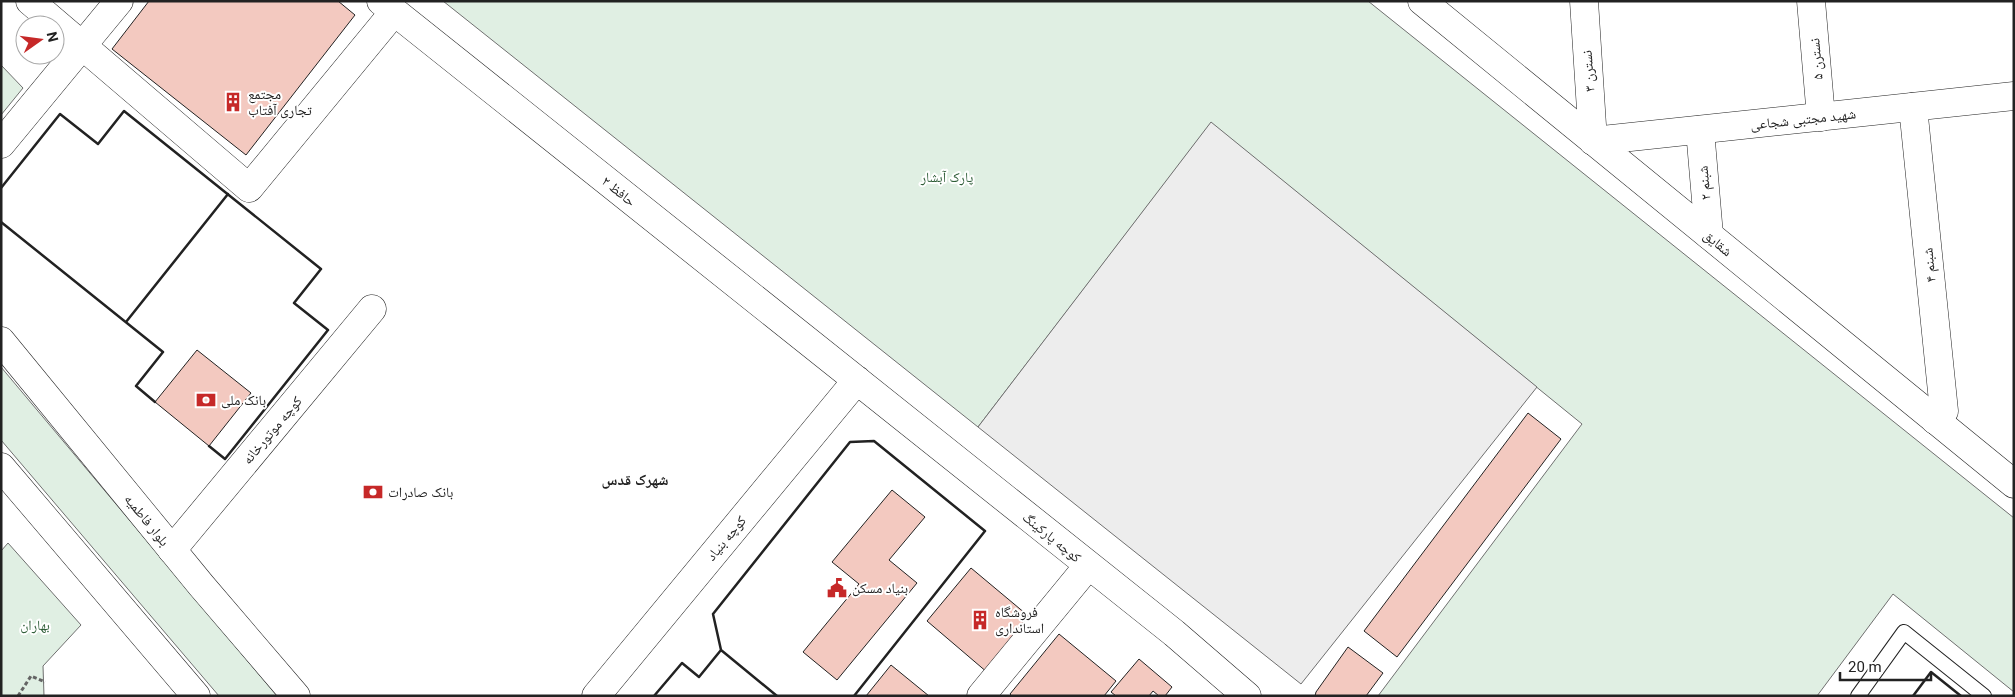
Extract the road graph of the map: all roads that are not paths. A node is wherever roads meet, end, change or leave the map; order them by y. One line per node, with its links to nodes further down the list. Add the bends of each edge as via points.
1 (30, 1): 7 (street)
2 (119, 1): 7 (street)
3 (1422, 1): 12 (street, شقایق)
4 (1584, 1): 12 (street, نسترن ۳)
5 (1811, 1): 10 (street, نسترن ۵)
6 (387, 6): 7 (street, via 249,188); 17 (street, حافظ ۲)
7 (82, 46): 13 (street)
8 (2014, 96): 9 (street, شهید مجتبی شجاعی)
9 (1913, 107): 10 (street, شهید مجتبی شجاعی); 18 (street, شبنم ۴, via 1944,411)
10 (1821, 117): 11 (street, شهید مجتبی شجاعی)
11 (1700, 130): 12 (street, شهید مجتبی شجاعی); 14 (street, شبنم ۲)
12 (1593, 141): 14 (street, شقایق)
13 (1, 144)
14 (1709, 236): 18 (street, شقایق)
15 (372, 309): 21 (street, کوچه موتورخانه)
16 (1, 341): 21 (street, بلوار فاطمیه)
17 (857, 380): 22 (street, کوچه پارکینگ); 25 (street, کوچه بنیاد)
18 (1935, 420): 20 (street, شقایق)
19 (1, 467): 23 (street)
20 (2014, 484)
21 (172, 550): 24 (street, بلوار فاطمیه)
22 (1088, 566): 26 (street); 27 (street, کوچه پارکینگ, via 1174,633)
23 (196, 696)
24 (296, 696)
25 (596, 696)
26 (981, 696)
27 (1247, 696)
28 (1858, 696): 29 (lane, via 1904,632)
29 (1984, 696)

